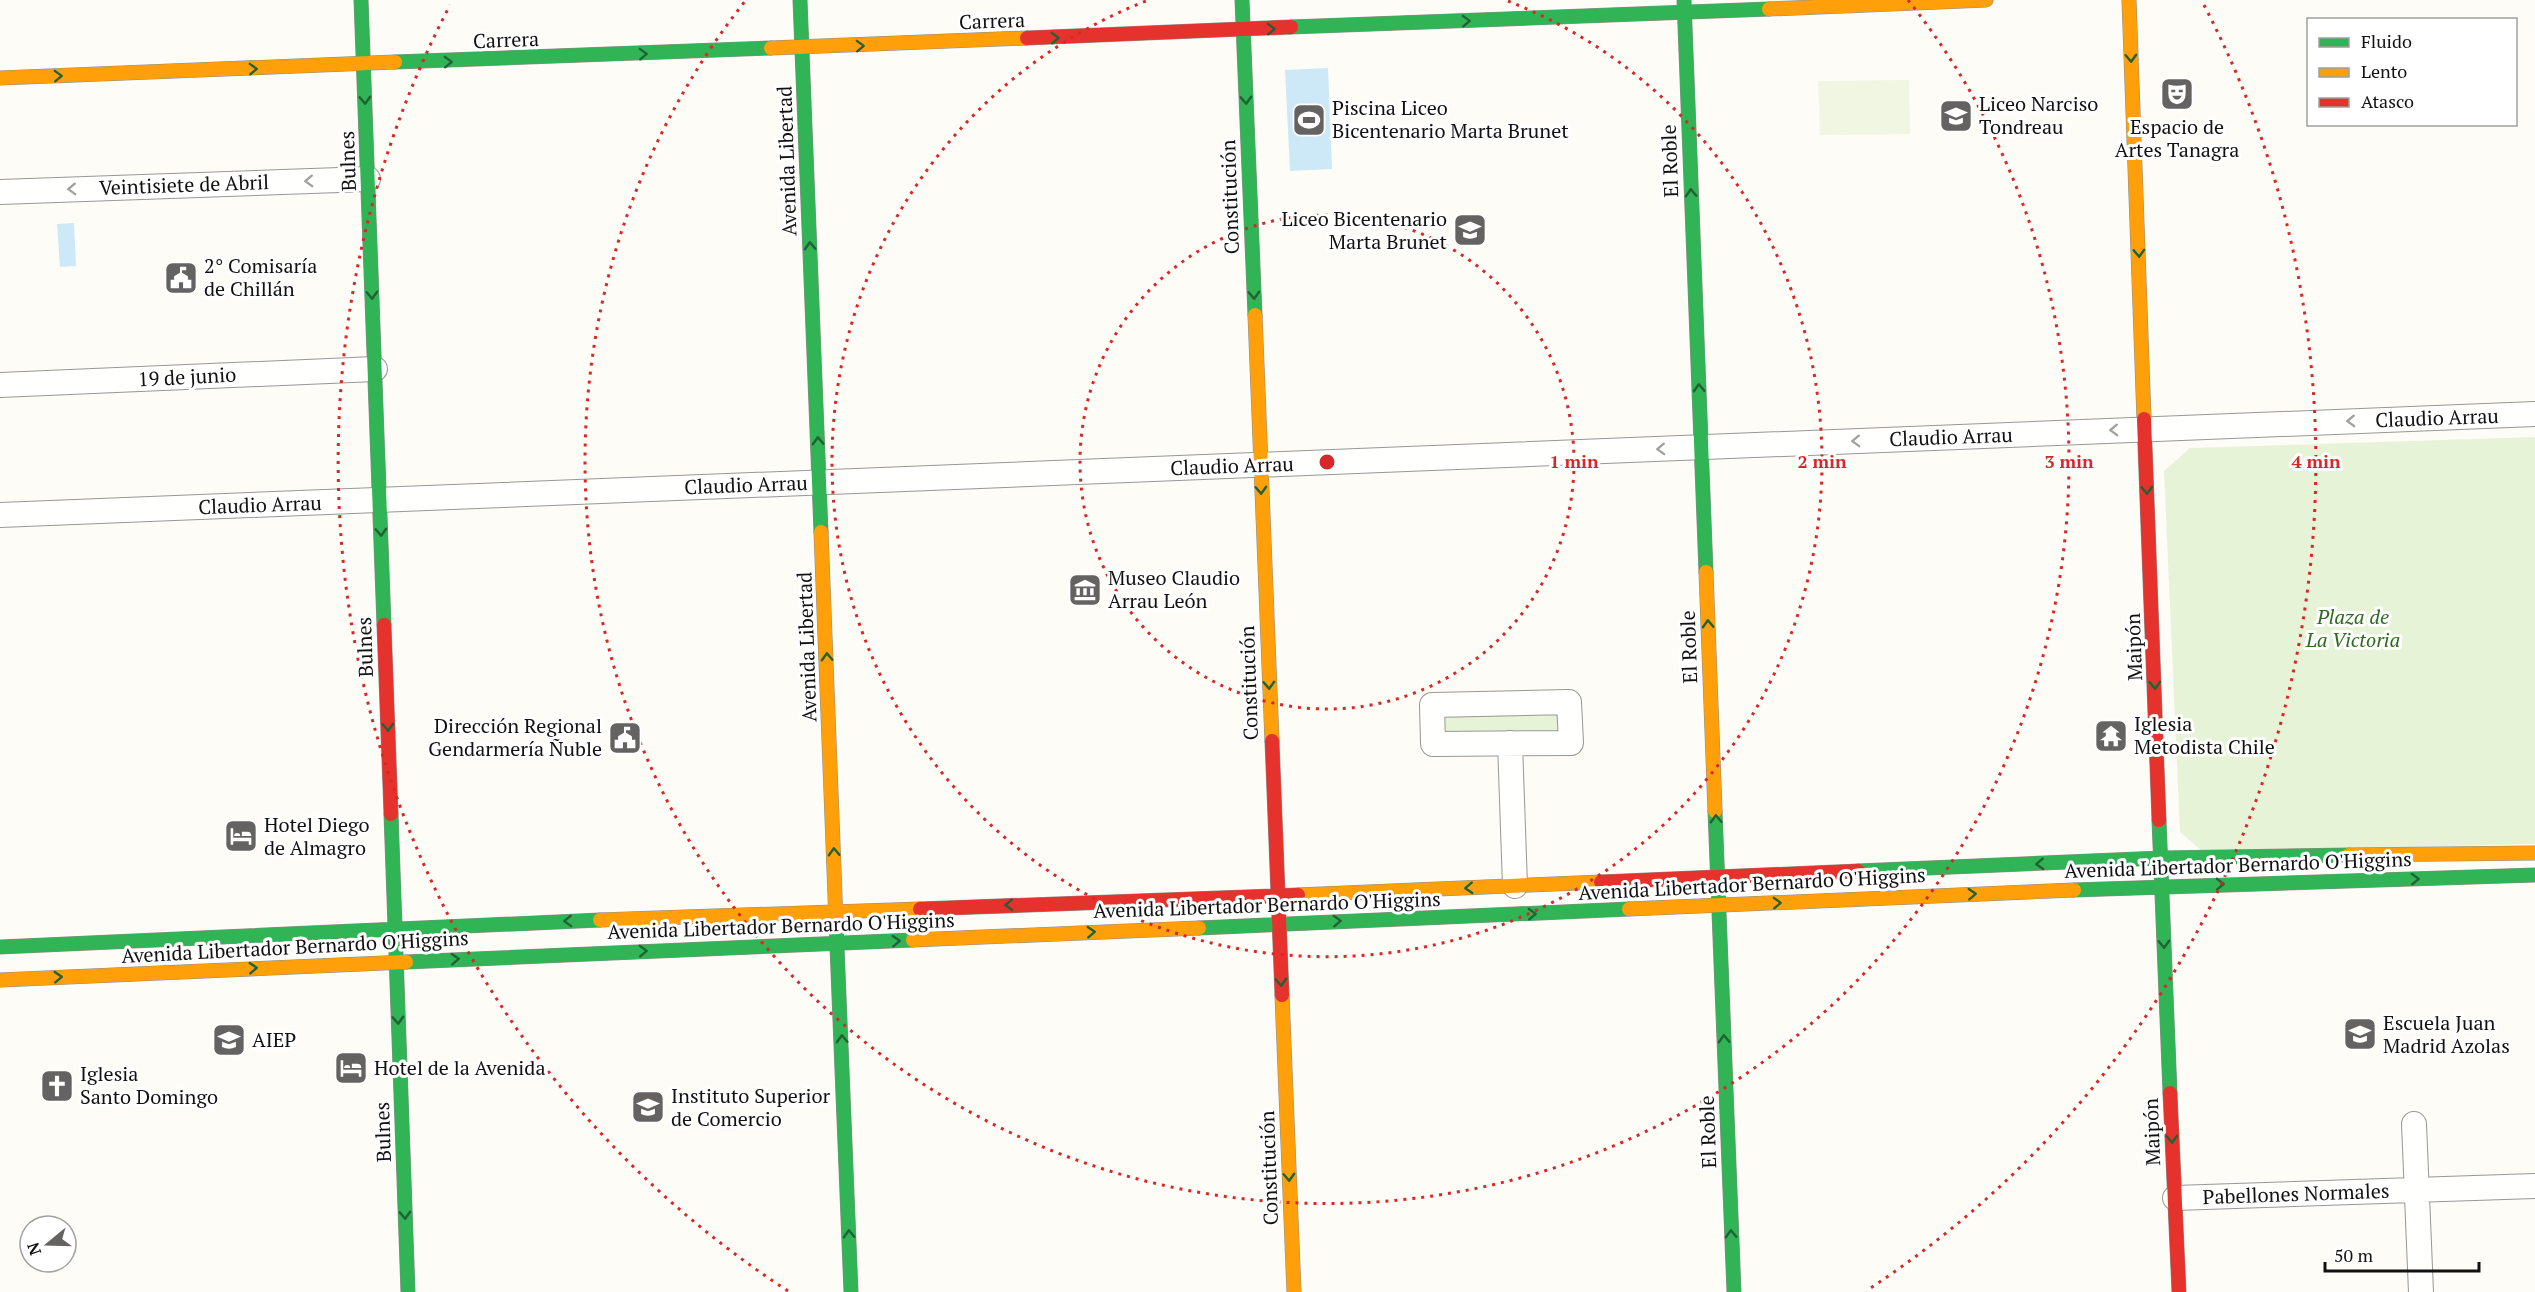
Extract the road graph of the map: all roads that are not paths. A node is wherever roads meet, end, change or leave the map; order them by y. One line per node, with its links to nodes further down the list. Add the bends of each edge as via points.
1 (361, 0): 9 (main road, Bulnes)
2 (800, 0): 8 (main road, Avenida Libertad)
3 (1242, 0): 7 (main road, Constitución)
4 (1986, 0): 6 (main road, Carrera)
5 (2129, 0): 16 (main road, Maipón, one-way to 16)
6 (1684, 6): 7 (main road, Carrera, one-way to 6); 17 (main road, El Roble, one-way to 6)
7 (1244, 30): 8 (main road, Carrera, one-way to 7); 18 (main road, Constitución, one-way to 18)
8 (802, 48): 9 (main road, Carrera, one-way to 8); 19 (main road, Avenida Libertad, one-way to 8)
9 (364, 65): 10 (main road, Carrera, one-way to 9); 11 (main road, Bulnes, one-way to 11)
10 (0, 78)
11 (368, 179): 12 (street, Veintisiete de Abril, one-way to 12); 13 (main road, Bulnes, one-way to 13)
12 (0, 192)
13 (375, 369): 14 (street, 19 de junio); 20 (main road, Bulnes)
14 (0, 385)
15 (2535, 414): 16 (street, Claudio Arrau, one-way to 16)
16 (2145, 429): 17 (street, Claudio Arrau, one-way to 17); 24 (main road, Maipón, one-way to 24)
17 (1701, 447): 18 (street, Claudio Arrau, one-way to 18); 26 (main road, El Roble, one-way to 17)
18 (1260, 465): 19 (street, Claudio Arrau); 29 (main road, Constitución, one-way to 29)
19 (819, 483): 20 (street, Claudio Arrau); 31 (main road, Avenida Libertad, one-way to 19)
20 (380, 500): 21 (street, Claudio Arrau); 33 (main road, Bulnes, one-way to 33)
21 (0, 515)
22 (1510, 743): 22 (street, via 1571,743 1569,702 1432,705 1433,744); 27 (street)
23 (2535, 853): 24 (main road, Avenida Libertador Bernardo O'Higgins)
24 (2162, 858): 26 (main road, Avenida Libertador Bernardo O'Higgins, one-way to 26); 28 (main road, Maipón)
25 (2535, 875): 28 (main road, Avenida Libertador Bernardo O'Higgins, one-way to 25)
26 (1717, 878): 27 (main road, Avenida Libertador Bernardo O'Higgins); 30 (main road, El Roble)
27 (1515, 886): 29 (main road, Avenida Libertador Bernardo O'Higgins, one-way to 29)
28 (2161, 886): 30 (main road, Avenida Libertador Bernardo O'Higgins, one-way to 28); 41 (main road, Maipón, one-way to 41)
29 (1277, 896): 31 (main road, Avenida Libertador Bernardo O'Higgins, one-way to 31); 32 (main road, Constitución)
30 (1719, 906): 32 (main road, Avenida Libertador Bernardo O'Higgins, one-way to 30); 45 (main road, El Roble, one-way to 30)
31 (836, 910): 33 (main road, Avenida Libertador Bernardo O'Higgins, one-way to 33); 34 (main road, Avenida Libertad)
32 (1279, 924): 34 (main road, Avenida Libertador Bernardo O'Higgins, one-way to 32); 44 (main road, Constitución, one-way to 44)
33 (395, 928): 35 (main road, Avenida Libertador Bernardo O'Higgins); 36 (main road, Bulnes)
34 (838, 943): 36 (main road, Avenida Libertador Bernardo O'Higgins, one-way to 34); 43 (main road, Avenida Libertad, one-way to 34)
35 (0, 947)
36 (396, 962): 37 (main road, Avenida Libertador Bernardo O'Higgins, one-way to 36); 42 (main road, Bulnes, one-way to 42)
37 (0, 980)
38 (2414, 1124): 40 (street, Pabellones Normales)
39 (2535, 1186): 40 (street, Pabellones Normales)
40 (2417, 1190): 41 (street, Pabellones Normales); 47 (street, Pabellones Normales)
41 (2175, 1198): 46 (main road, Maipón)
42 (408, 1292)
43 (851, 1292)
44 (1294, 1292)
45 (1734, 1292)
46 (2179, 1292)
47 (2421, 1292)

